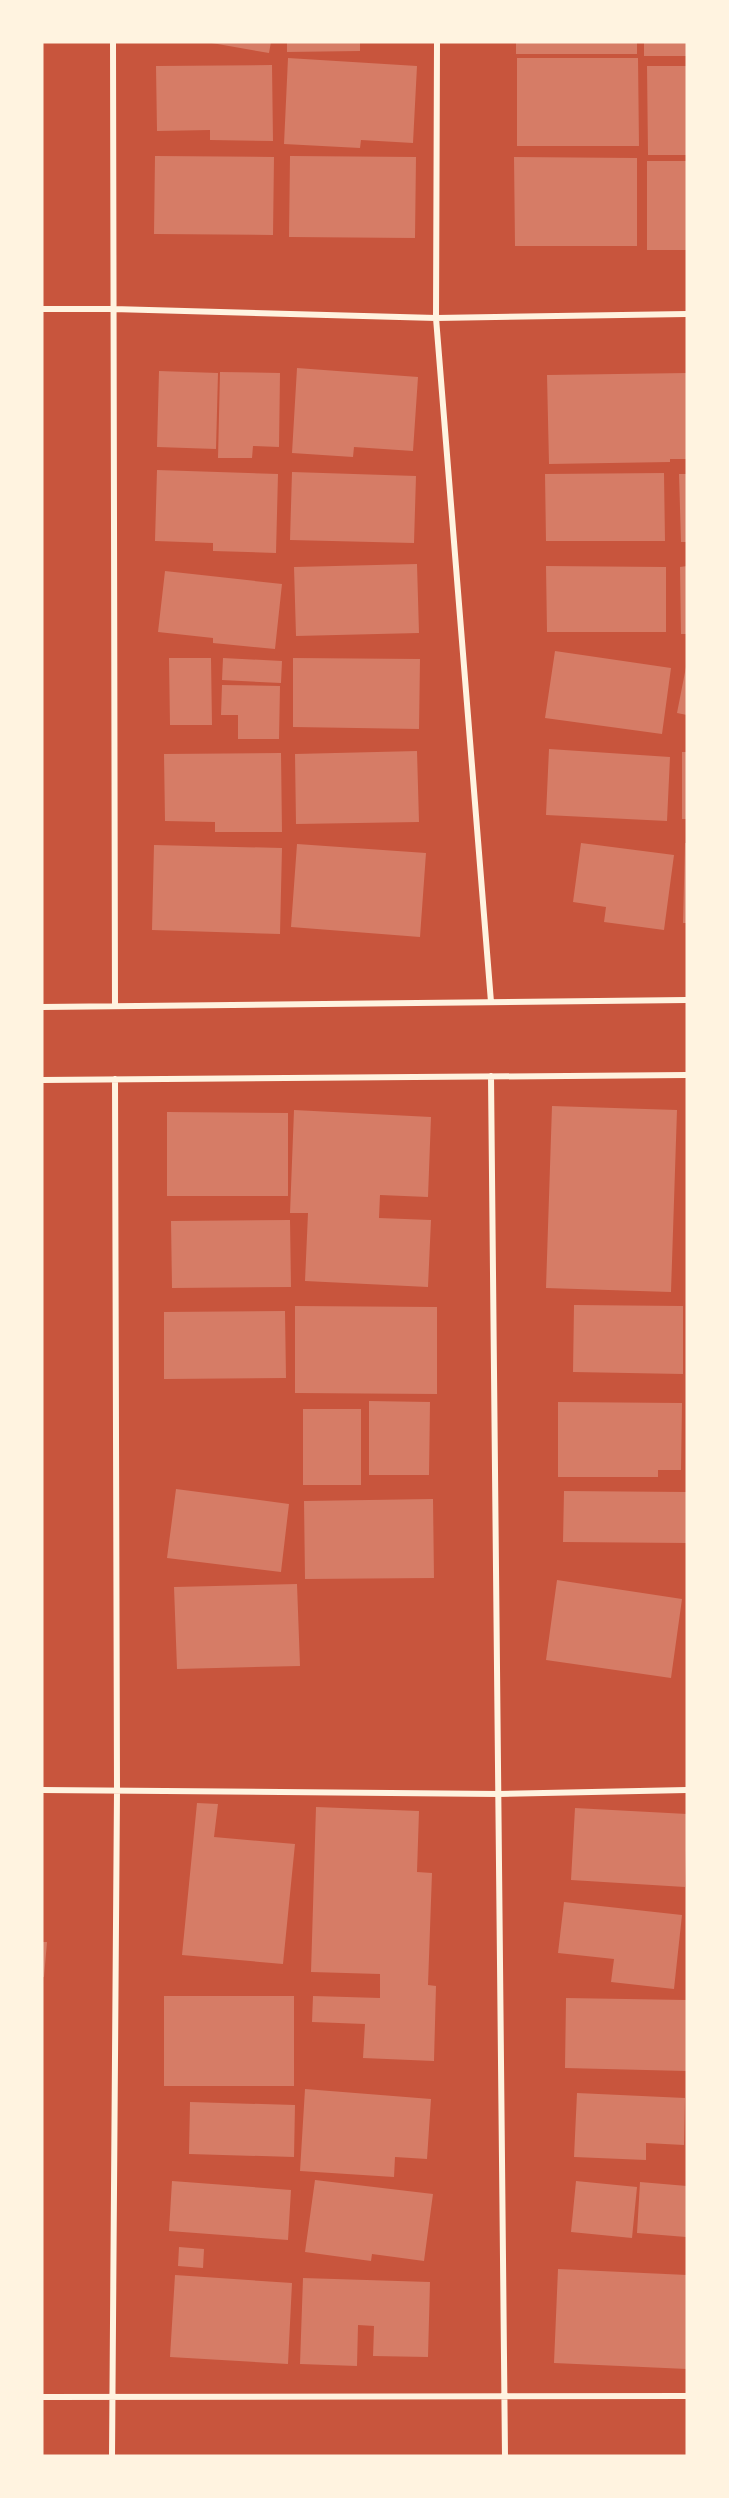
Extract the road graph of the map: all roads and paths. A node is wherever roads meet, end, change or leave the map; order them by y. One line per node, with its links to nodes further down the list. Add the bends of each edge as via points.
1 (112, 42): 4 (street)
2 (437, 42): 6 (street)
3 (42, 309): 4 (street)
4 (113, 309): 6 (street); 9 (street)
5 (687, 314): 6 (street)
6 (436, 318): 8 (street)
7 (687, 1000): 8 (street)
8 (491, 1002): 9 (street)
9 (116, 1006): 10 (street)
10 (42, 1007)
11 (687, 1075): 12 (street)
12 (491, 1076): 13 (street); 18 (street)
13 (116, 1079): 14 (street); 17 (street)
14 (42, 1080)
15 (42, 1790): 17 (street)
16 (687, 1790): 18 (street)
17 (117, 1791): 18 (street); 22 (street)
18 (499, 1794): 19 (street)
19 (505, 2396): 20 (street); 22 (street); 24 (street)
20 (687, 2396)
21 (42, 2397): 22 (street)
22 (112, 2397): 23 (street)
23 (112, 2456)
24 (506, 2456)

